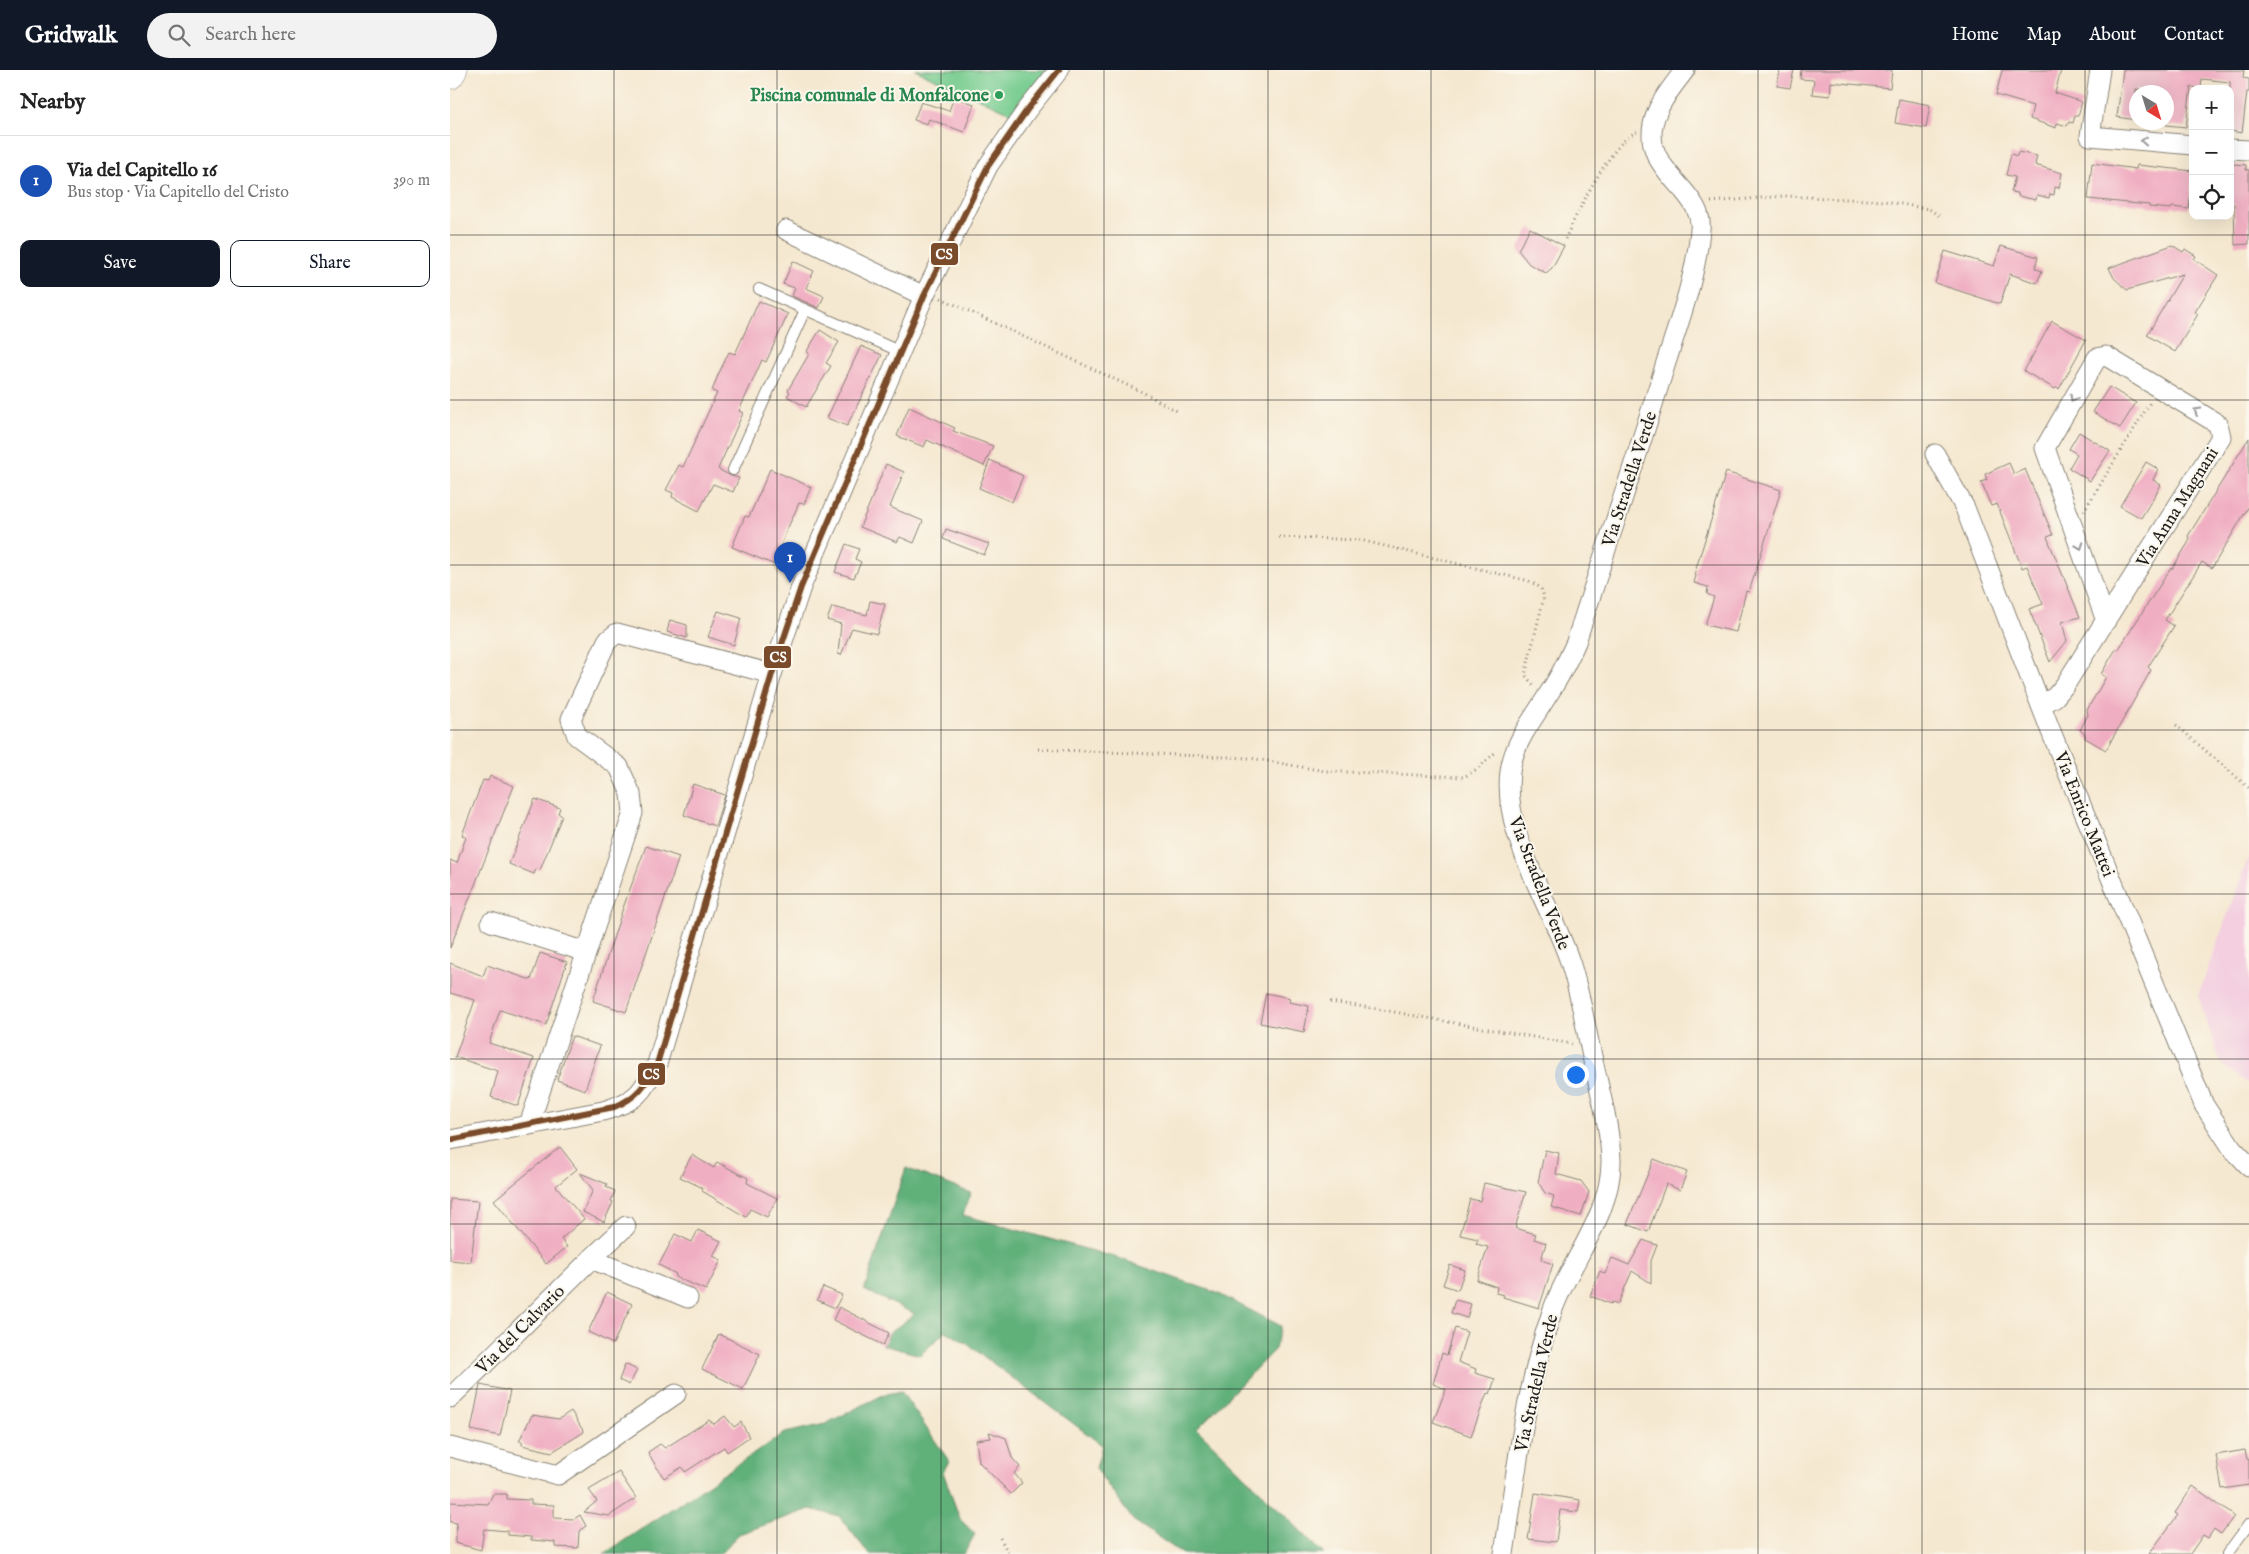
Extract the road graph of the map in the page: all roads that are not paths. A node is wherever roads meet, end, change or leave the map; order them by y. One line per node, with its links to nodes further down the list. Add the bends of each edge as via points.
1 (453, 70): 5 (main road)
2 (1060, 70): 11 (street, via 988,166)
3 (1685, 70): 33 (street, Via Stradella Verde, via 1656,110 1652,130 1656,154 1696,205 1701,226 1690,286 1576,642 1548,696 1523,732 1512,761 1509,789 1512,820 1571,964 1608,1132 1611,1162 1607,1192 1594,1226 1567,1275 1538,1359 1520,1446)
4 (2100, 70): 6 (street, one-way to 4, via 2090,136)
5 (450, 75)
6 (2189, 145)
7 (2234, 149): 8 (street)
8 (2249, 150)
9 (786, 230): 11 (street)
10 (759, 290): 12 (lane)
11 (926, 294): 13 (street)
12 (806, 310): 13 (lane); 15 (lane)
13 (901, 352): 19 (street, via 801,587)
14 (1935, 454): 20 (street, Via Enrico Mattei, via 1964,508)
15 (732, 470)
16 (2095, 587): 17 (street); 17 (street, Via Anna Magnani, one-way to 16, via 2220,437 2218,424 2106,356 2096,358 2044,448); 18 (street, Via Anna Magnani)
17 (2122, 595): 18 (street, Via Anna Magnani)
18 (2106, 621): 20 (street, Via Anna Magnani, via 2065,685 2055,697)
19 (772, 674): 22 (street, via 617,633 607,640 571,719 577,736 619,767 631,794 633,813); 23 (street, via 657,1064 644,1089 626,1104)
20 (2041, 705): 25 (street, Via Enrico Mattei, via 2204,1105 2232,1148)
21 (491, 922): 22 (street)
22 (586, 952): 23 (street)
23 (529, 1125): 24 (street)
24 (450, 1140)
25 (2249, 1166)
26 (626, 1226): 27 (street, Via del Calvario)
27 (591, 1259): 28 (street); 30 (street, Via del Calvario)
28 (688, 1298)
29 (676, 1394): 31 (street, via 558,1474)
30 (450, 1398)
31 (450, 1447)
32 (2249, 1524): 34 (lane)
33 (1504, 1554)
34 (2227, 1554)

